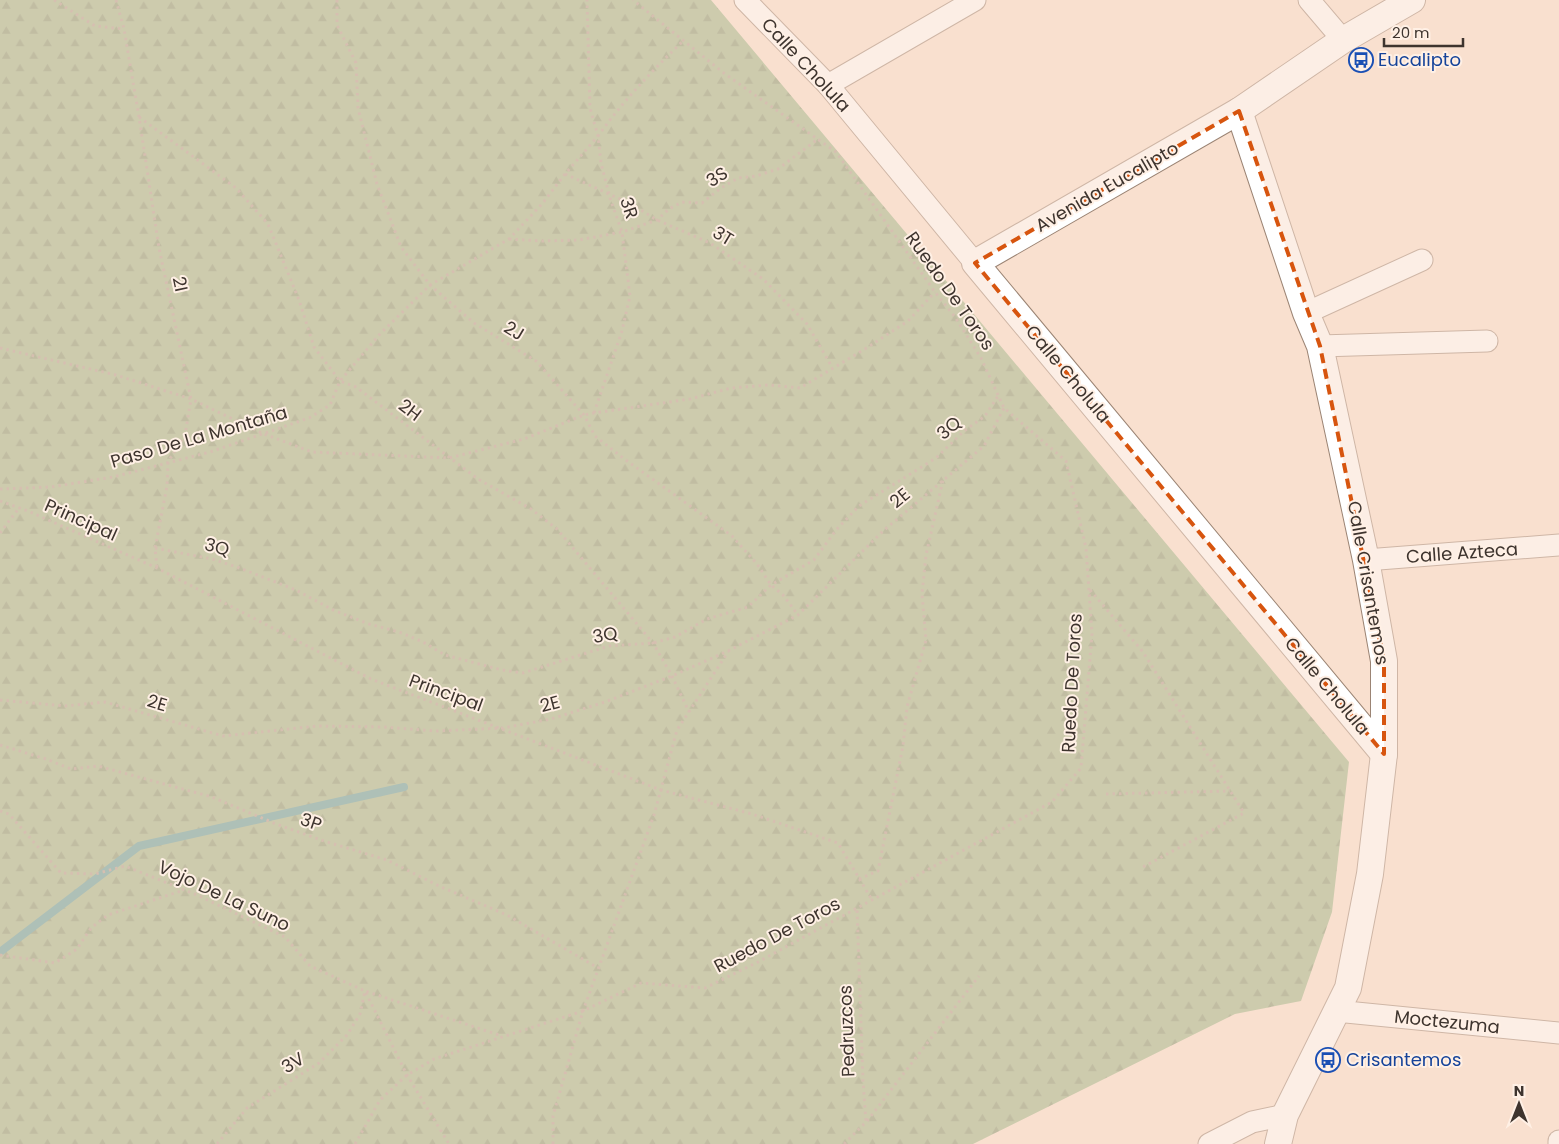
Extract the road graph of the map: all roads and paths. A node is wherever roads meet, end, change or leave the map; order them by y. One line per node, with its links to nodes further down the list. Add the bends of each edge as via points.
1 (54, 0): 10 (path, via 95,26)
2 (116, 0): 10 (path, 2I)
3 (337, 0): 25 (path, 2J, via 337,25 356,63 358,108 377,184 401,247)
4 (586, 0): 16 (path, via 590,108)
5 (633, 0): 12 (path, Ruedo De Toros)
6 (745, 0): 13 (street, Calle Cholula)
7 (975, 0): 13 (street)
8 (1309, 0): 11 (street)
9 (1412, 0): 11 (street, Avenida Eucalipto)
10 (124, 29): 15 (path, 2I)
11 (1343, 40): 14 (street, Avenida Eucalipto)
12 (683, 41): 16 (path, via 621,105); 17 (path, Ruedo De Toros)
13 (828, 85): 24 (street, Calle Cholula)
14 (1239, 111): 24 (street, Avenida Eucalipto); 27 (street, Calle Crisantemos)
15 (140, 117): 32 (path, 2H, via 236,188 268,224 314,347); 34 (path, 2I, via 159,248)
16 (598, 136): 18 (path, Paso De La Montaña); 19 (path, 3R, via 601,164)
17 (818, 139): 20 (path, 3S, via 778,169 738,178 702,203 682,202 669,208); 26 (path, Ruedo De Toros, via 836,152)
18 (565, 174): 19 (path, 3T); 22 (path, Paso De La Montaña)
19 (610, 194): 20 (path, 3T); 21 (path, 3R)
20 (657, 220): 21 (path, 3S); 31 (path, 3T, via 710,243 763,279 807,324)
21 (622, 232): 22 (path, 3S, via 579,240); 36 (path, 3R, via 630,296 622,331)
22 (509, 239): 25 (path, Paso De La Montaña)
23 (1422, 260): 27 (street)
24 (975, 263): 60 (street, Calle Cholula)
25 (430, 285): 32 (path, Paso De La Montaña, via 379,335); 37 (path, 2J, via 474,323 536,360)
26 (935, 292): 31 (path, via 908,321); 33 (path, Ruedo De Toros, via 981,358)
27 (1306, 313): 29 (street, Calle Crisantemos)
28 (1487, 341): 29 (street)
29 (1320, 346): 48 (street, Calle Crisantemos)
30 (0, 348): 34 (path, via 116,375)
31 (832, 367): 36 (path, via 800,388 769,385 731,388 690,398)
32 (340, 381): 38 (path, Paso De La Montaña, via 330,405 309,418); 39 (path, 2H, via 356,387)
33 (998, 395): 35 (path, Ruedo De Toros); 50 (path, 3Q, via 985,416 936,458 859,506 814,560)
34 (191, 399): 38 (path); 40 (path, 2I, via 185,435)
35 (1004, 408): 41 (path, 2E, via 984,446); 51 (path, Ruedo De Toros, via 1066,461 1086,548)
36 (594, 412): 37 (path)
37 (584, 415): 39 (path, via 524,439); 50 (path, 2J, via 595,436 732,536)
38 (264, 434): 39 (path, via 312,452); 40 (path, Paso De La Montaña)
39 (449, 458): 53 (path, 2H, via 557,529)
40 (168, 462): 42 (path, Paso De La Montaña, via 113,477 51,487); 47 (path, 2I, via 167,486)
41 (943, 480): 52 (path, 2E, via 883,531); 66 (path, via 926,554 922,594 926,640 907,707 903,746 878,871)
42 (0, 489)
43 (0, 501): 44 (path, Principal)
44 (19, 508): 45 (path); 49 (path, Principal)
45 (0, 533)
46 (1559, 545): 48 (street, Calle Azteca)
47 (155, 548): 49 (path, 2I); 53 (path, 3Q, via 237,567 296,590 333,610 423,642 445,655 502,670 523,673 609,646)
48 (1366, 560): 60 (street, Calle Crisantemos, via 1384,661)
49 (157, 568): 58 (path, Principal, via 371,680)
50 (771, 585): 52 (path, 2J); 53 (path, 3Q, via 748,607 707,619 675,637)
51 (1089, 590): 62 (path, via 1143,652); 68 (path, Ruedo De Toros, via 1092,634 1081,768 1052,802)
52 (798, 615): 54 (path, 2E)
53 (653, 643): 55 (path, 2H)
54 (728, 651): 55 (path, 2E); 57 (path)
55 (672, 676): 57 (path, 2H); 58 (path, 2E, via 551,719)
56 (0, 700): 58 (path, 2E, via 65,706 105,702 223,736 317,726 436,731)
57 (689, 712): 61 (path, via 677,730)
58 (503, 728): 61 (path, Principal)
59 (0, 745): 71 (path, 3P, via 71,769 98,766 212,797 276,824 387,860 507,914)
60 (1384, 754): 75 (street, Calle Crisantemos, via 1370,874 1348,988)
61 (661, 790): 66 (path, Principal, via 752,814 838,843); 71 (path)
62 (1230, 791): 63 (path); 65 (path, via 1244,813)
63 (1106, 794)
64 (0, 811): 67 (path, Vojo De La Suno, via 9,814 60,873 95,874 125,866)
65 (1140, 868)
66 (859, 879): 68 (path, Principal)
67 (184, 890): 70 (path, via 108,915 91,928 77,949 55,963); 73 (path, Vojo De La Suno, via 285,937 310,966)
68 (872, 900): 69 (path, Ruedo De Toros)
69 (857, 908): 74 (path, Ruedo De Toros, via 705,988 641,983); 80 (path, Pedruzcos)
70 (0, 955)
71 (598, 968): 74 (path)
72 (980, 976): 80 (path)
73 (365, 991): 77 (path, Vojo De La Suno); 78 (path); 81 (path, 3V, via 360,1014 347,1035 319,1063 247,1108)
74 (583, 1011): 77 (path, Ruedo De Toros); 84 (path, via 553,1116)
75 (1336, 1011): 76 (street, Moctezuma); 79 (street, Calle Crisantemos)
76 (1559, 1033)
77 (503, 1037): 78 (path, Ruedo De Toros, via 434,1059)
78 (407, 1075): 82 (path, Ruedo De Toros, via 380,1100); 83 (path)
79 (1285, 1115): 86 (street, via 1252,1122); 87 (street, Calle Crisantemos)
80 (866, 1122): 85 (path)
81 (216, 1144)
82 (354, 1144)
83 (450, 1144)
84 (553, 1144)
85 (844, 1144)
86 (1209, 1144)
87 (1278, 1144)

